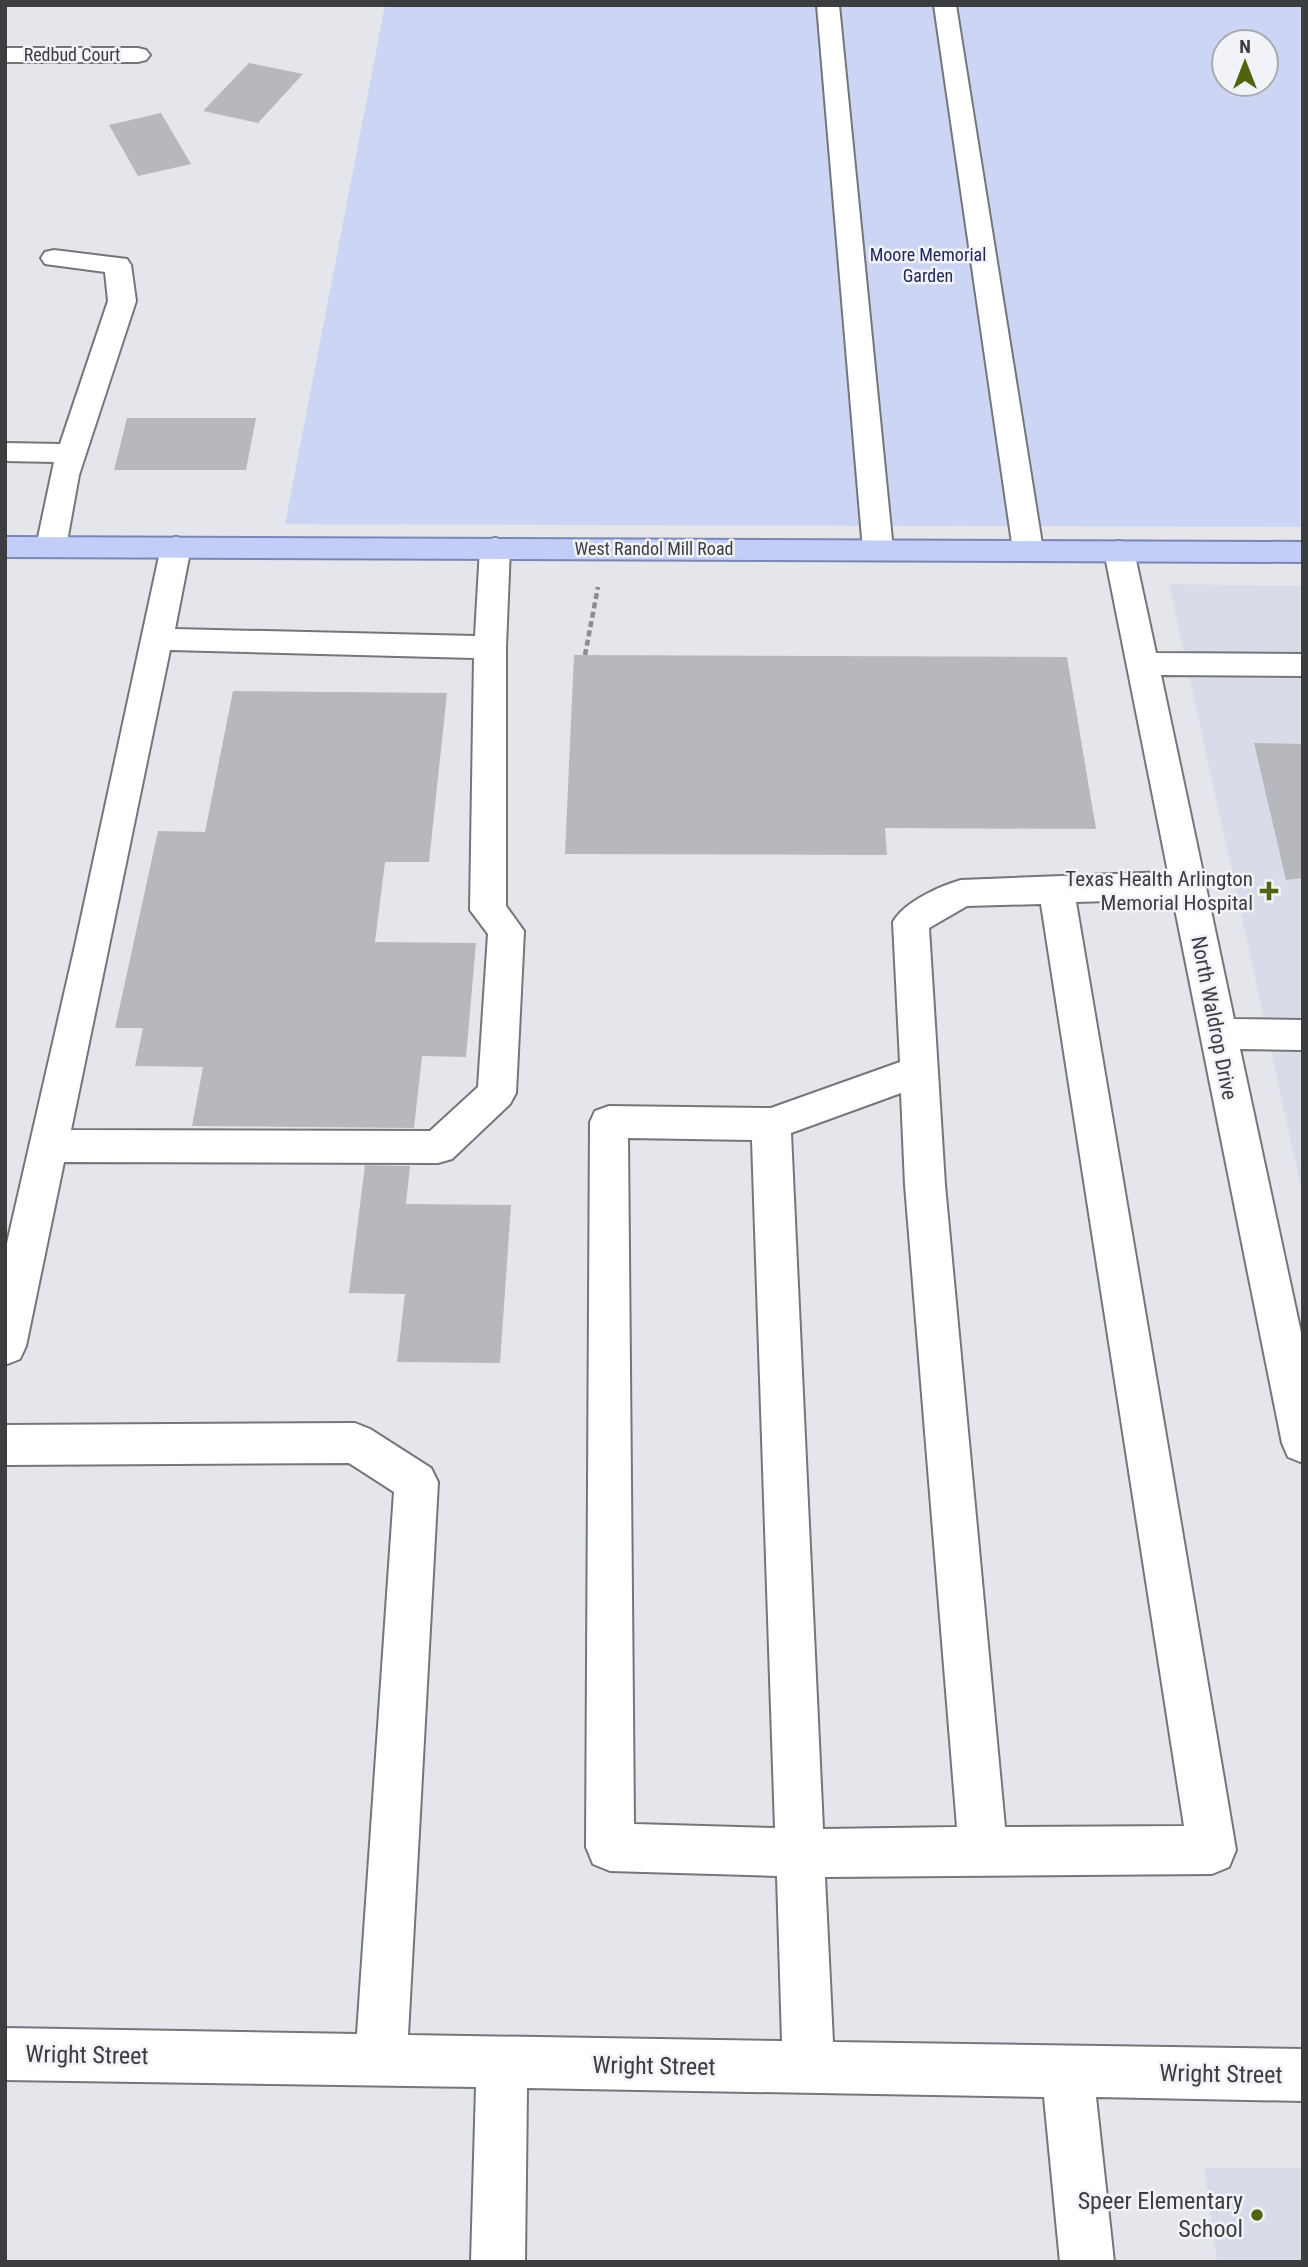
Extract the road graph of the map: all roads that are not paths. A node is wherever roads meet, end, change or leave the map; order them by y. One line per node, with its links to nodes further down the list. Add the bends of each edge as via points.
1 (828, 5): 12 (street)
2 (945, 5): 13 (street)
3 (5, 55): 4 (street, Redbud Court)
4 (138, 55)
5 (54, 258): 7 (street, via 118,265 122,300)
6 (5, 452): 7 (street)
7 (72, 453): 9 (street)
8 (5, 547): 9 (main road, West Randol Mill Road)
9 (51, 547): 10 (main road, West Randol Mill Road)
10 (176, 548): 11 (main road, West Randol Mill Road); 16 (street)
11 (495, 548): 12 (main road, West Randol Mill Road); 17 (street)
12 (878, 550): 13 (main road, West Randol Mill Road)
13 (1028, 550): 14 (main road, West Randol Mill Road)
14 (1119, 551): 15 (main road, West Randol Mill Road); 18 (street, North Waldrop Drive)
15 (1303, 552)
16 (156, 639): 17 (street); 26 (street)
17 (490, 647): 26 (street, via 488,910 506,931 497,1093 438,1147)
18 (1142, 664): 19 (street); 20 (street, North Waldrop Drive)
19 (1303, 664)
20 (1188, 885): 21 (street); 22 (street, North Waldrop Drive)
21 (1056, 890): 24 (street, via 961,893 911,922); 31 (street, via 1212,1850)
22 (1217, 1034): 23 (street); 28 (street, North Waldrop Drive)
23 (1303, 1035)
24 (919, 1071): 25 (street); 31 (street)
25 (771, 1124): 32 (street); 32 (street, via 609,1122 610,1847)
26 (48, 1146): 27 (street)
27 (5, 1346)
28 (1294, 1363): 29 (street, North Waldrop Drive)
29 (1303, 1443)
30 (5, 1445): 34 (street, via 355,1443 416,1482)
31 (983, 1852): 32 (street)
32 (800, 1853): 36 (street)
33 (5, 2054): 34 (street, Wright Street)
34 (381, 2061): 35 (street, Wright Street)
35 (502, 2063): 36 (street, Wright Street); 39 (street)
36 (809, 2068): 37 (street, Wright Street)
37 (1066, 2073): 38 (street, Wright Street); 40 (street)
38 (1303, 2075)
39 (498, 2262)
40 (1087, 2262)

